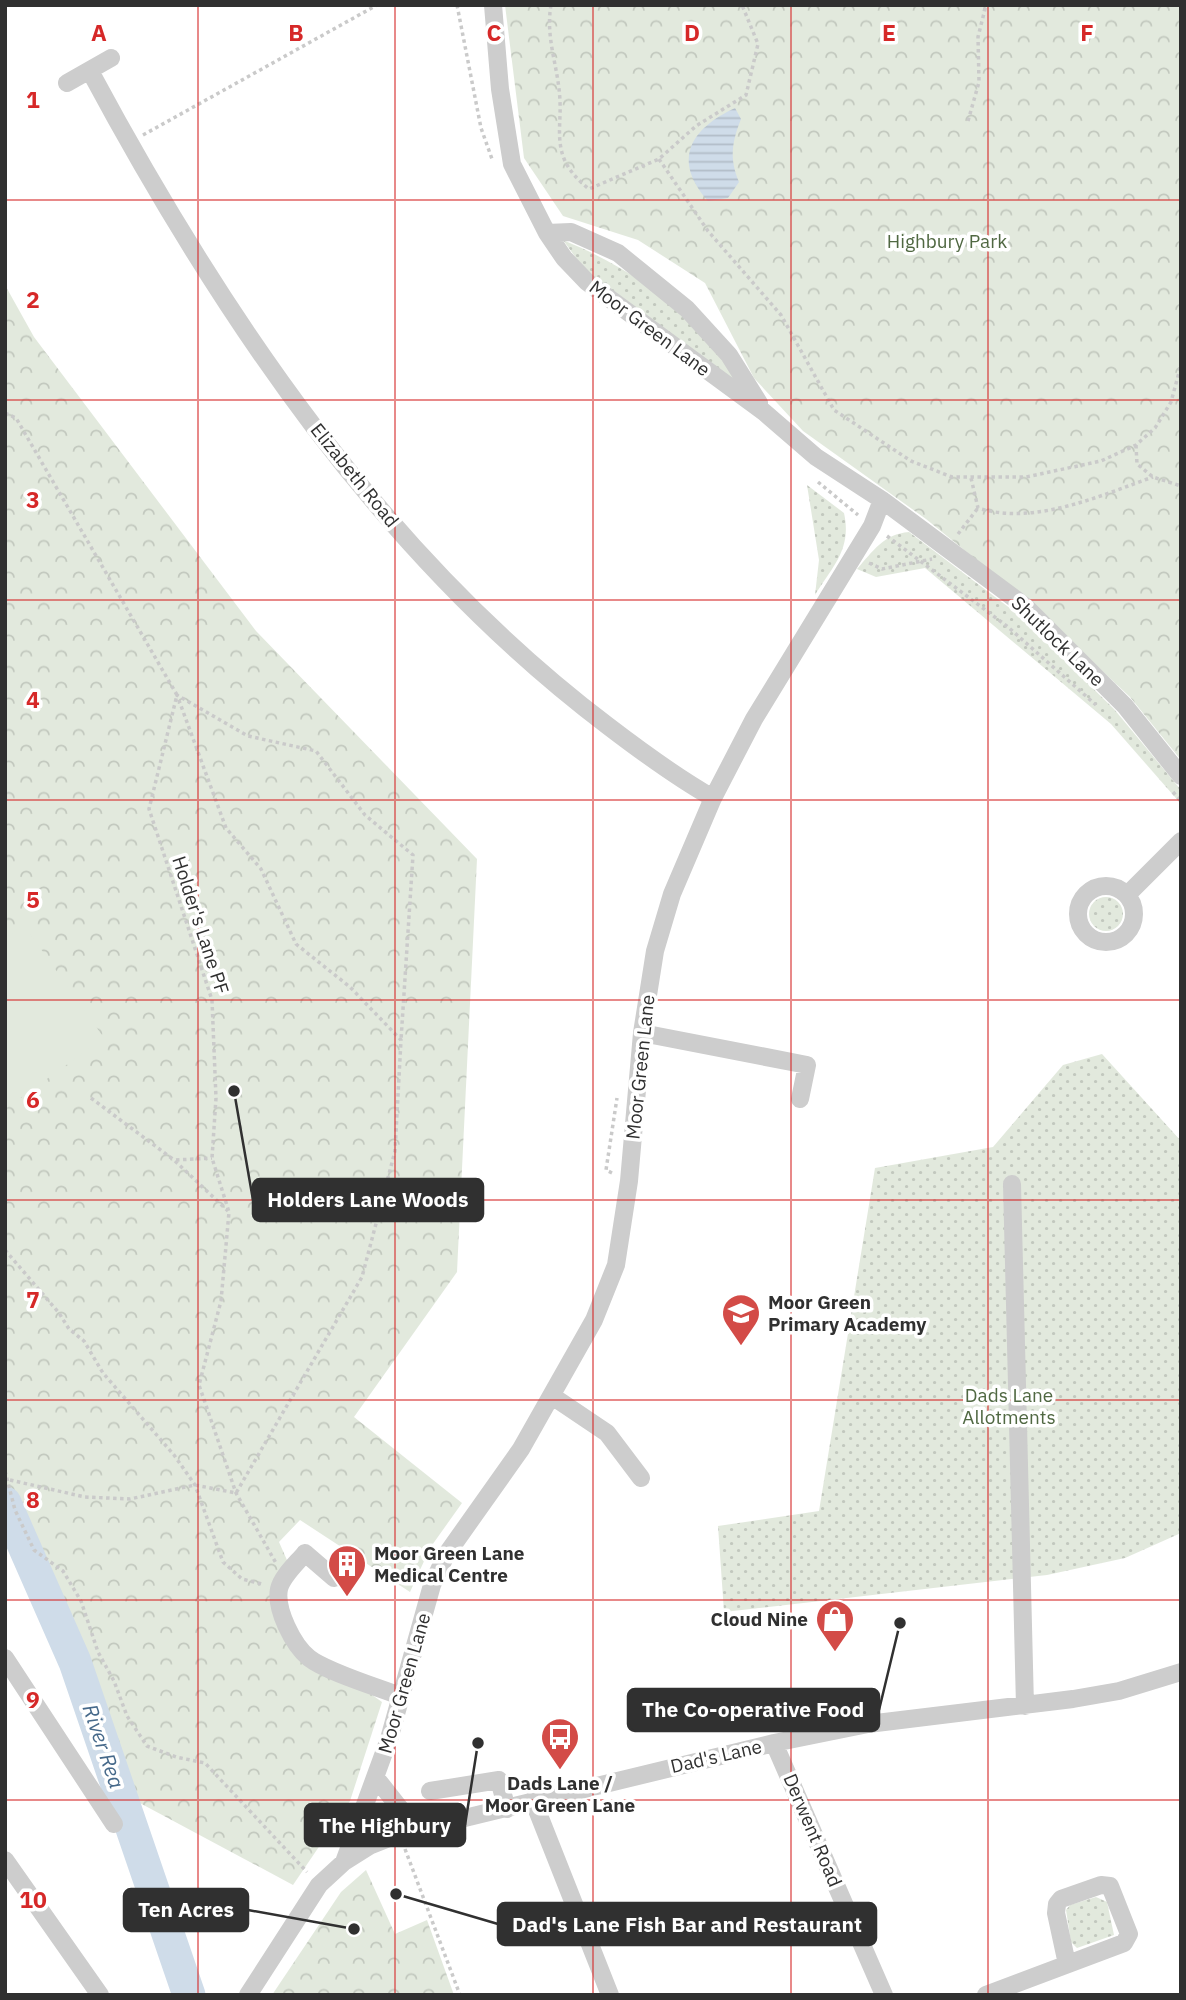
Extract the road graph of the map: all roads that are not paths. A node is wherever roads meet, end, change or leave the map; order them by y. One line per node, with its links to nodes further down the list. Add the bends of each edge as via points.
1 (493, 5): 5 (street, Moor Green Lane, via 512,164)
2 (111, 58): 3 (street)
3 (90, 71): 4 (street); 9 (street, Elizabeth Road, via 222,300 329,445 446,583 552,684 674,776)
4 (67, 83)
5 (547, 233): 6 (street, Moor Green Lane, via 587,282); 6 (street, Moor Green Lane, via 571,232 618,253 687,309 729,355)
6 (764, 412): 7 (street, Moor Green Lane, via 816,457)
7 (882, 500): 8 (street, Shutlock Lane, via 1026,607 1125,706); 9 (street, Moor Green Lane, via 872,526 754,719)
8 (1181, 776)
9 (713, 798): 12 (street, Moor Green Lane, via 672,894 654,951)
10 (1181, 841): 11 (street)
11 (1127, 895)
12 (642, 1033): 13 (street, via 807,1065); 15 (street, Moor Green Lane, via 629,1181 616,1265 594,1320)
13 (800, 1099)
14 (1012, 1184): 21 (street)
15 (552, 1396): 16 (street, via 607,1433); 20 (street, Moor Green Lane, via 521,1450 446,1555 432,1585)
16 (641, 1478)
17 (334, 1578): 20 (street, via 305,1553 282,1583 285,1621 309,1658)
18 (5, 1658): 27 (street)
19 (1181, 1672): 21 (street, Dad's Lane, via 1119,1691)
20 (400, 1696): 23 (street, Moor Green Lane)
21 (1025, 1706): 22 (street, Dad's Lane, via 868,1724)
22 (774, 1743): 25 (street, Dad's Lane); 35 (street, Derwent Road)
23 (376, 1778): 28 (street, Moor Green Lane); 30 (street, Moor Green Lane)
24 (430, 1791): 26 (street, via 499,1780)
25 (533, 1800): 26 (street, Dad's Lane); 34 (street)
26 (507, 1809): 28 (street, Dad's Lane)
27 (114, 1824)
28 (408, 1832): 30 (street, Dad's Lane, via 370,1845)
29 (5, 1860): 32 (street)
30 (344, 1862): 33 (street, Moor Green Lane, via 319,1885)
31 (1067, 1964): 31 (street, via 1057,1904 1101,1885 1110,1886 1128,1939 1119,1947); 36 (street)
32 (100, 1995)
33 (248, 1995)
34 (610, 1995)
35 (884, 1995)
36 (986, 1995)

